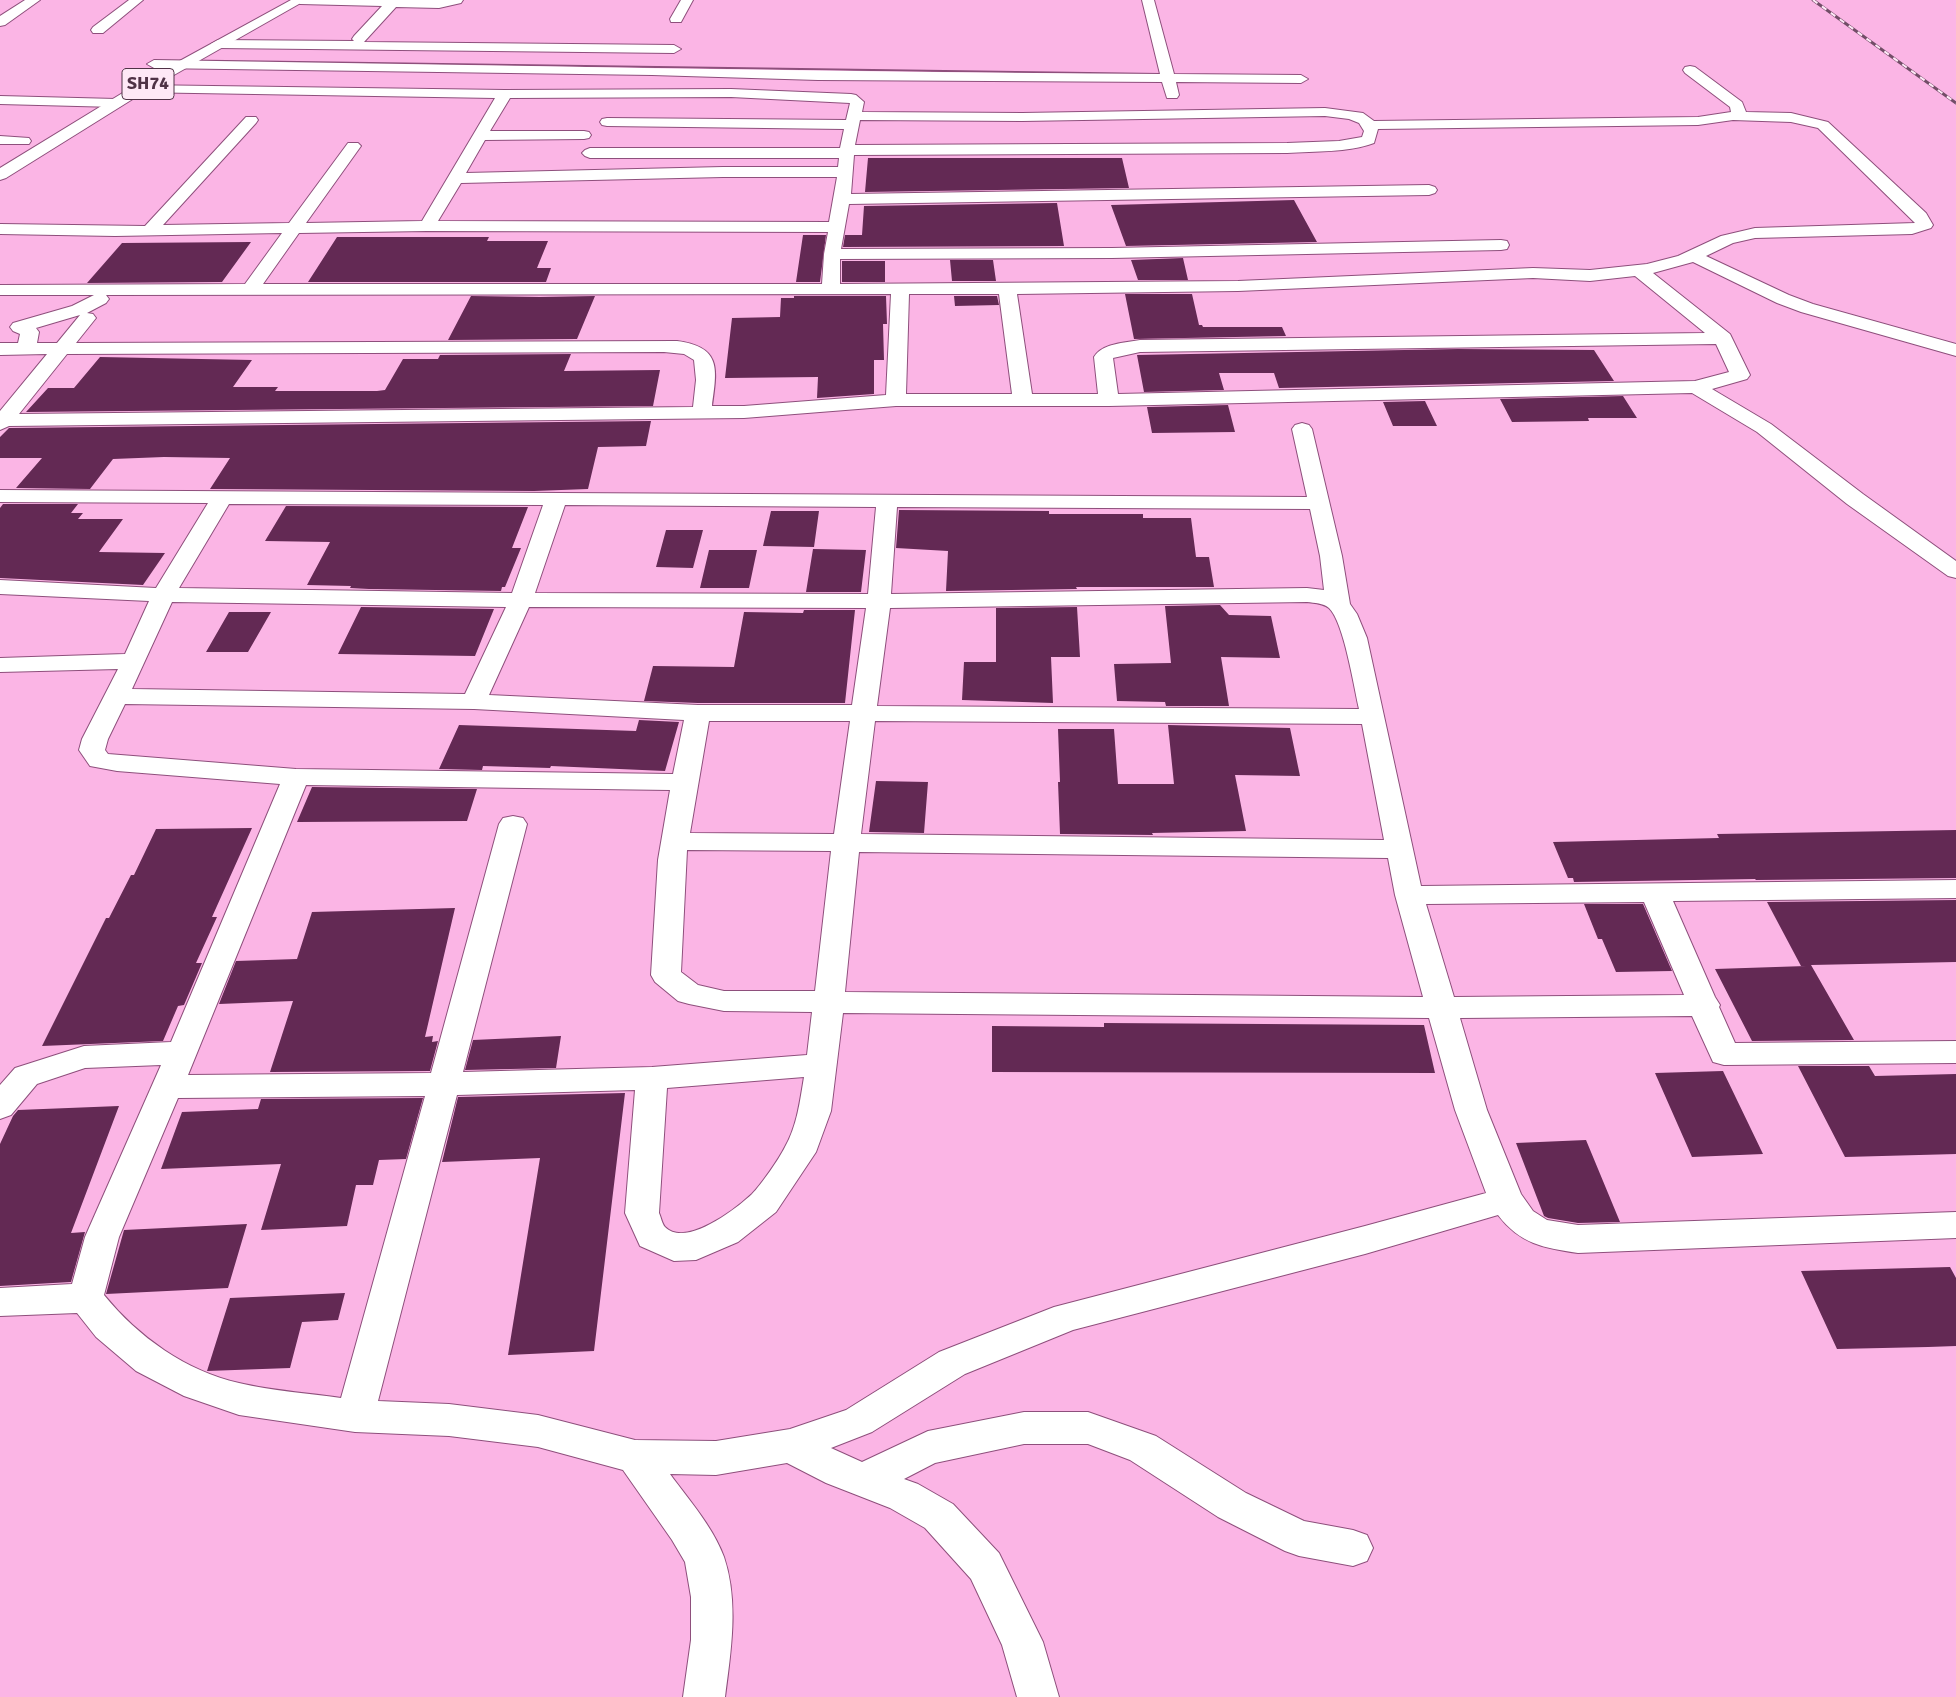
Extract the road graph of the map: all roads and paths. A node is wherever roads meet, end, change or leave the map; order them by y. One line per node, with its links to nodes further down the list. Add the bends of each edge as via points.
1 (34, 0): 9 (street)
2 (137, 0): 10 (street)
3 (300, 0): 7 (street); 12 (street, SH74)
4 (457, 0): 7 (street, via 439,4)
5 (687, 0): 8 (street)
6 (1148, 0): 16 (street)
7 (394, 1): 11 (street)
8 (676, 19)
9 (0, 22)
10 (98, 30)
11 (359, 39)
12 (218, 44): 13 (street); 14 (street, SH74)
13 (674, 49)
14 (180, 58): 16 (street, via 818,76); 18 (street, SH74); 18 (street, SH74, via 154,64)
15 (1690, 70): 25 (street, via 1737,106 1739,114)
16 (1168, 79): 17 (street); 23 (street)
17 (1301, 79)
18 (134, 80): 19 (street); 20 (street, SH74)
19 (505, 94): 27 (street, via 838,96 857,102); 32 (street)
20 (114, 97): 22 (street); 40 (street, SH74)
21 (0, 100): 22 (street)
22 (89, 101): 24 (street)
23 (1177, 114): 27 (street); 29 (street, via 1341,112 1364,118)
24 (65, 116)
25 (1734, 116): 29 (street, via 1675,122); 51 (street, via 1798,118 1823,125 1920,216 1925,225 1912,229 1755,233 1733,237)
26 (251, 120): 48 (street)
27 (854, 121): 28 (street); 36 (street)
28 (607, 122)
29 (1370, 125): 36 (street, via 1372,134 1369,140 1339,146)
30 (40, 131): 34 (street)
31 (584, 135): 32 (street)
32 (480, 136): 41 (street)
33 (0, 140): 34 (street)
34 (24, 141): 38 (street)
35 (353, 146): 46 (street)
36 (847, 152): 37 (street); 39 (street)
37 (590, 153)
38 (0, 156)
39 (845, 172): 41 (street); 43 (street)
40 (0, 174)
41 (456, 178): 44 (street)
42 (1429, 190): 43 (street)
43 (842, 199): 45 (street)
44 (427, 226): 45 (street); 46 (street)
45 (837, 227): 50 (street)
46 (293, 228): 48 (street); 57 (street)
47 (0, 229): 48 (street)
48 (150, 230)
49 (1501, 245): 50 (street)
50 (832, 254): 53 (street)
51 (1693, 256): 52 (street); 66 (street, via 1807,308)
52 (1638, 270): 55 (street, via 1569,276 1533,273 1238,286); 62 (street)
53 (831, 289): 54 (street); 57 (street)
54 (900, 289): 55 (street); 68 (street)
55 (1007, 289): 69 (street)
56 (109, 291): 57 (street); 58 (street, via 22,290); 60 (street, via 78,310)
57 (249, 291)
58 (3, 298)
59 (87, 318): 65 (street)
60 (19, 327): 61 (street); 64 (street, via 30,332)
61 (0, 331)
62 (1723, 338): 67 (street, via 1740,375); 70 (street, via 1140,346 1108,352 1103,357)
63 (0, 349): 64 (street)
64 (26, 349): 65 (street)
65 (62, 349): 71 (street, via 664,346 700,354 707,366); 72 (street)
66 (1956, 350)
67 (1696, 387): 70 (street); 79 (street, via 1764,428 1855,499)
68 (896, 400): 69 (street); 71 (street, via 744,412)
69 (1024, 400): 70 (street)
70 (1109, 400)
71 (702, 412): 72 (street)
72 (1, 422)
73 (1302, 429): 78 (street)
74 (0, 496): 75 (street)
75 (222, 498): 76 (street); 81 (street)
76 (556, 499): 77 (street); 82 (street)
77 (888, 501): 78 (street); 83 (street)
78 (1318, 503): 84 (street, via 1333,564)
79 (1956, 571)
80 (0, 587): 81 (street)
81 (163, 595): 82 (street); 85 (street)
82 (521, 600): 83 (street); 89 (street)
83 (879, 601): 84 (street, via 1307,595 1327,597); 90 (street)
84 (1338, 604): 92 (street, via 1355,638)
85 (134, 661): 86 (street); 88 (street)
86 (8, 664): 87 (street)
87 (0, 686)
88 (117, 696): 89 (street); 93 (street, via 95,739 92,750 99,760)
89 (474, 702): 91 (street)
90 (865, 712): 91 (street); 92 (street); 97 (street)
91 (698, 713): 94 (street)
92 (1373, 717): 98 (street)
93 (296, 777): 94 (street); 106 (street)
94 (684, 782): 96 (street)
95 (513, 824): 109 (street)
96 (675, 841): 97 (street); 102 (street, via 666,975 689,994 724,1001)
97 (846, 844): 98 (street); 102 (street)
98 (1399, 849): 101 (street)
99 (1956, 889): 100 (street)
100 (1655, 893): 101 (street); 103 (street)
101 (1409, 895): 104 (street)
102 (829, 1002): 104 (street); 107 (street)
103 (1705, 1005): 104 (street); 105 (street, via 1724,1054)
104 (1443, 1008): 112 (street, via 1471,1110)
105 (1956, 1052)
106 (182, 1053): 110 (street); 111 (street, via 84,1057 26,1076)
107 (820, 1065): 108 (street); 108 (street, via 814,1111 800,1152 764,1203 726,1232 696,1246 674,1247 652,1236 642,1213)
108 (652, 1078): 109 (street)
109 (445, 1084): 110 (street); 116 (street)
110 (166, 1087): 114 (street, via 102,1237)
111 (0, 1107)
112 (1506, 1200): 113 (street, via 1521,1220 1535,1229 1578,1239); 117 (street, via 1066,1317 952,1364 859,1421)
113 (1956, 1225)
114 (86, 1298): 115 (street); 116 (street, via 108,1327 149,1360 197,1385 239,1399)
115 (0, 1302)
116 (355, 1416): 118 (street, via 449,1420 538,1432)
117 (790, 1446): 118 (street, via 716,1458); 119 (street)
118 (635, 1457): 121 (street, via 704,1558 711,1597 712,1640)
119 (864, 1480): 120 (street, via 928,1448 1024,1428 1088,1428 1143,1448 1232,1505 1300,1538); 122 (street, via 904,1496 939,1516 985,1566 1022,1642)
120 (1353, 1548)
121 (704, 1697)
122 (1038, 1697)

